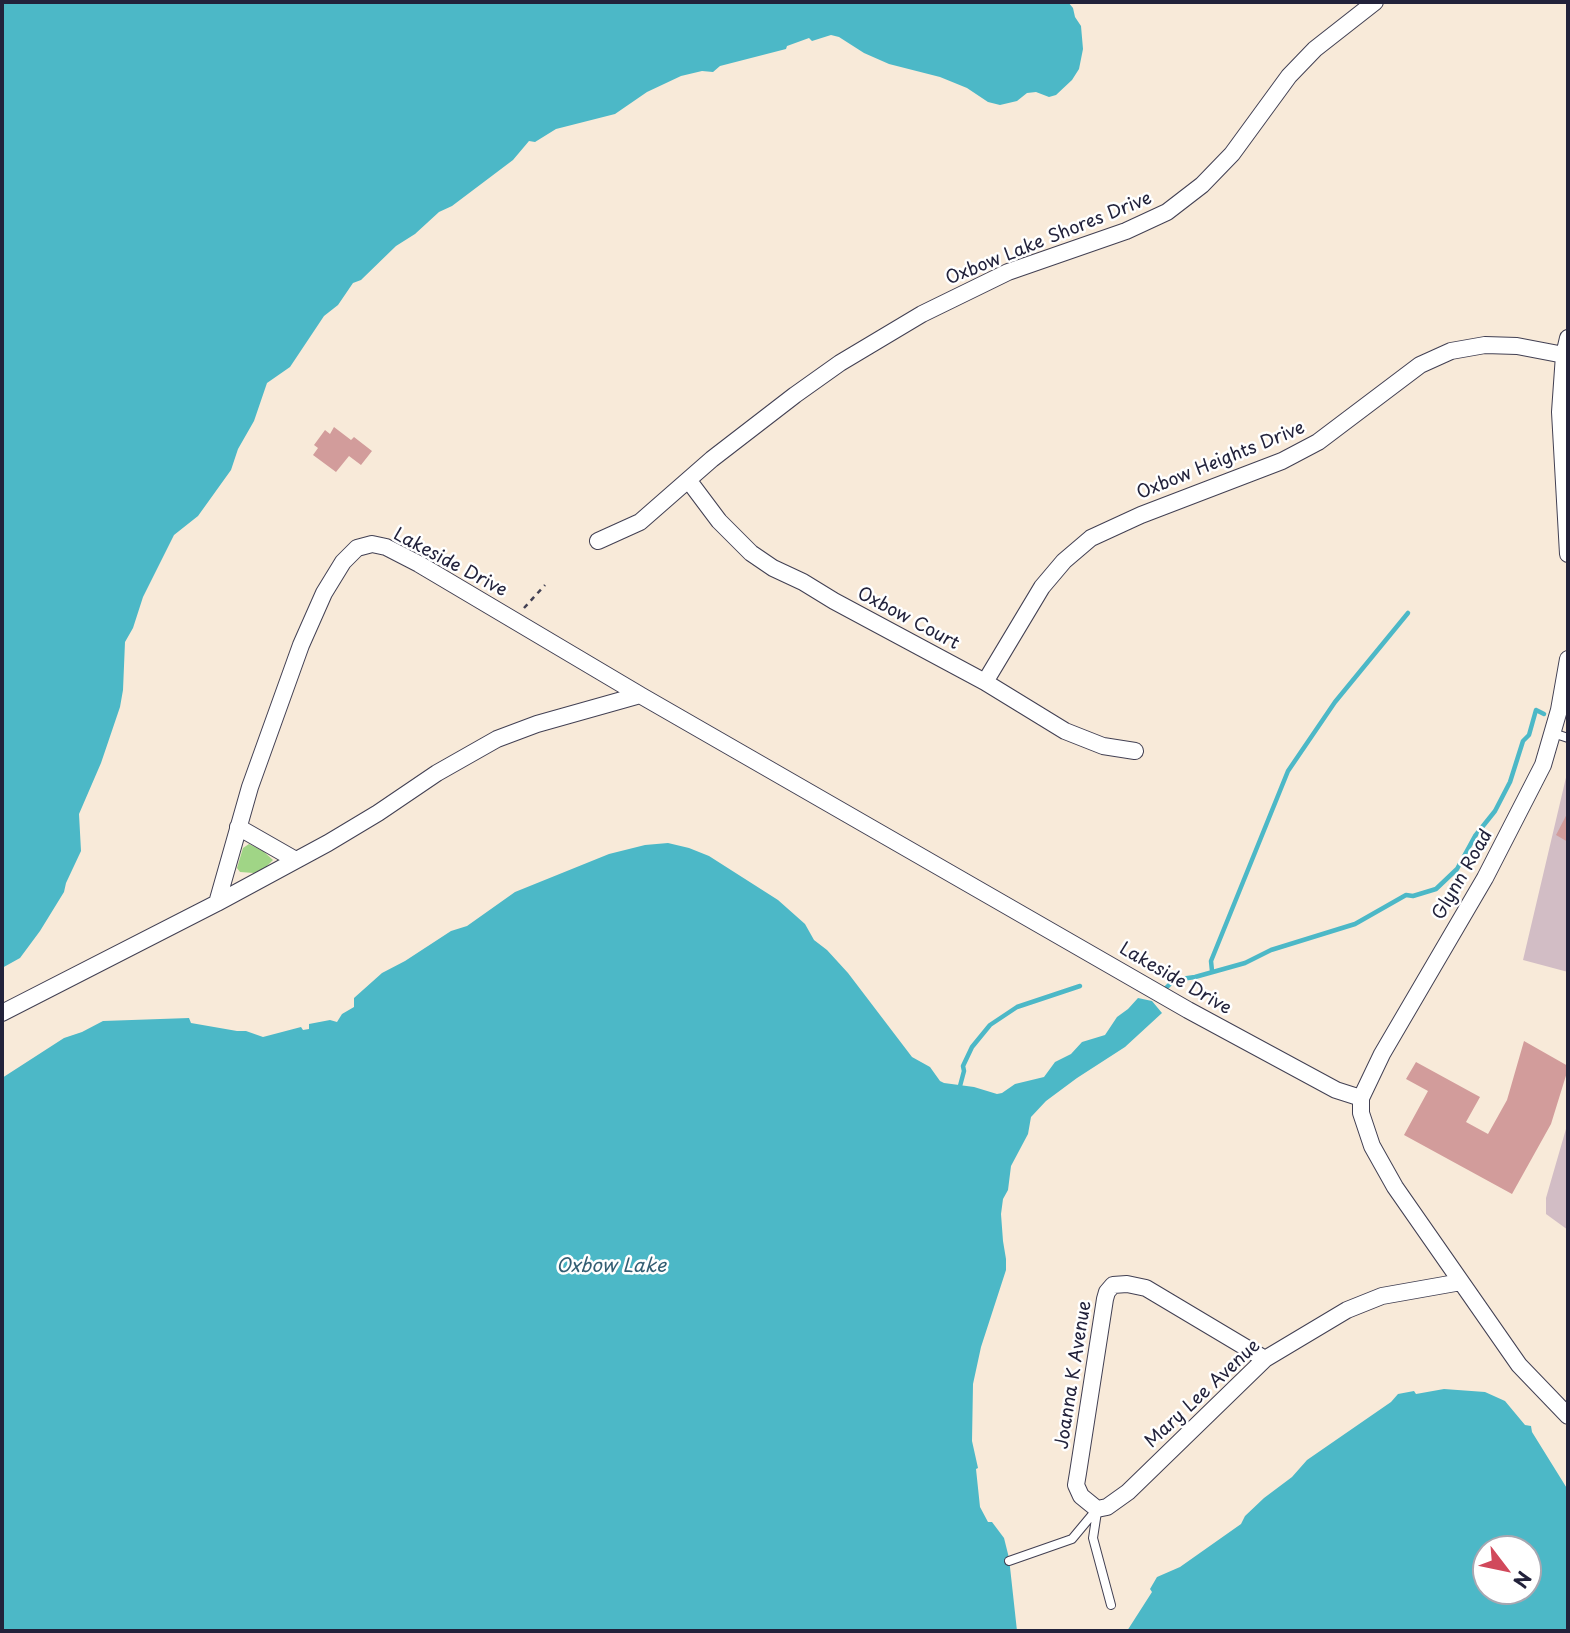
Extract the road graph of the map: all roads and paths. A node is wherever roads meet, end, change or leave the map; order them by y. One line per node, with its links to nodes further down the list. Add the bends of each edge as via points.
1 (1375, 2): 3 (street, Oxbow Lake Shores Drive, via 1315,49 1289,76 1232,154 1167,212 1008,272 922,314 795,395)
2 (1566, 346): 5 (street, via 1560,412); 9 (street, Oxbow Heights Drive, via 1485,345 1451,351 1420,365 1294,455 1091,538 1042,587)
3 (689, 481): 4 (street, Oxbow Lake Shores Drive, via 640,522); 9 (street, Oxbow Court, via 719,521 773,568)
4 (598, 541)
5 (1568, 554)
6 (545, 584): 7 (path)
7 (514, 620): 10 (street, Lakeside Drive); 13 (street, Lakeside Drive, via 386,547 357,548 324,593 306,634)
8 (1568, 659): 11 (street, Glynn Road)
9 (985, 682): 12 (street, Oxbow Court, via 1065,731 1103,746)
10 (640, 695): 14 (street, via 497,739); 17 (street, Lakeside Drive, via 1188,1010 1336,1090)
11 (1560, 735): 17 (street, Glynn Road)
12 (1135, 751)
13 (238, 827): 14 (street); 15 (street, Lakeside Drive)
14 (295, 859): 15 (street)
15 (217, 903): 16 (street)
16 (2, 1013)
17 (1361, 1098): 18 (street, via 1372,1146)
18 (1461, 1282): 19 (street, Mary Lee Avenue, via 1382,1297 1347,1310); 20 (street, via 1519,1365)
19 (1265, 1359): 21 (street, Mary Lee Avenue, via 1128,1492); 21 (street, Joanna K Avenue, via 1146,1289 1113,1285 1105,1299 1076,1485)
20 (1568, 1416)
21 (1097, 1510): 22 (lane, via 1072,1539); 23 (lane, via 1093,1538)
22 (1009, 1561)
23 (1111, 1605)

